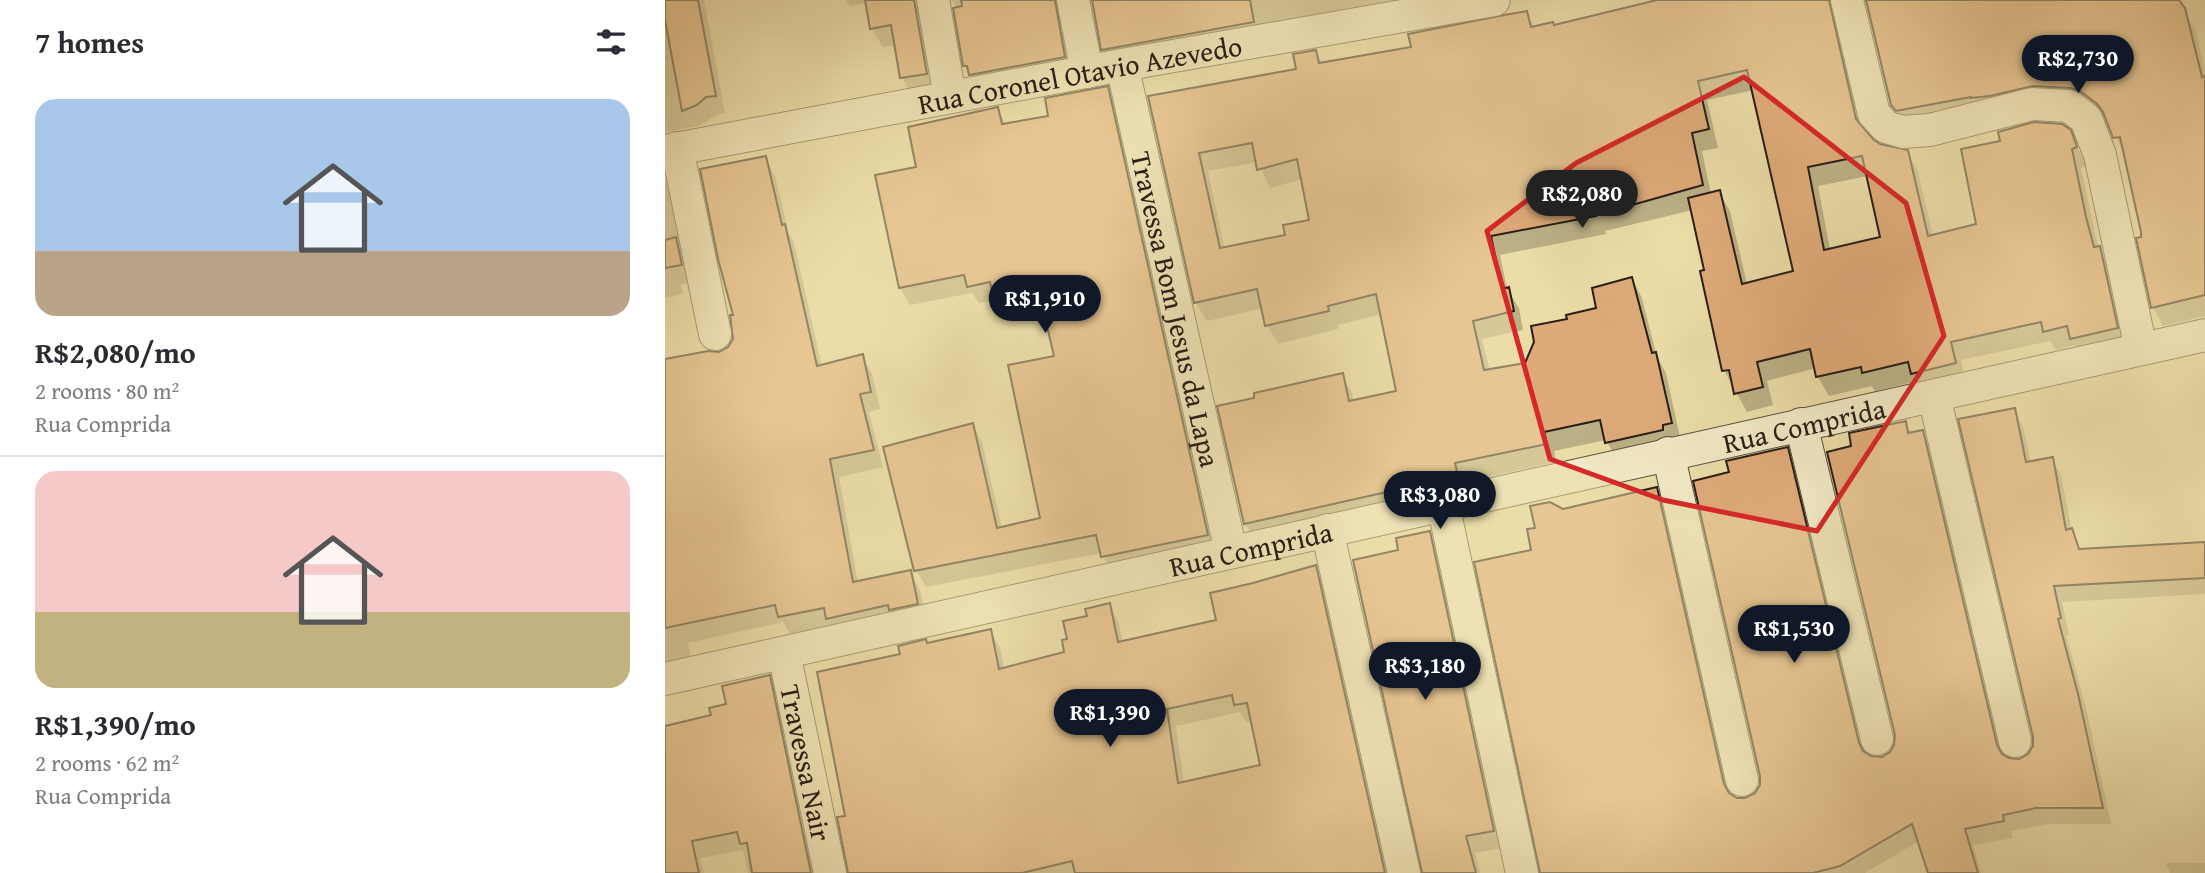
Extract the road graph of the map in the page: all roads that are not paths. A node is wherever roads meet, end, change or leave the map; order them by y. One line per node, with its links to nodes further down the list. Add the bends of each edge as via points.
1 (933, 0): 8 (street)
2 (1073, 0): 7 (street)
3 (1494, 0): 5 (street, Rua Coronel Otavio Azevedo)
4 (1847, 0): 12 (street, via 1874,114 1886,127 1903,132 1930,130 2051,103 2069,106 2086,119 2100,155)
5 (1445, 4): 6 (street, Rua Coronel Otavio Azevedo)
6 (1122, 65): 7 (street, Rua Coronel Otavio Azevedo); 18 (street, Travessa Bom Jesus da Lapa)
7 (1087, 72): 8 (street, Rua Coronel Otavio Azevedo)
8 (950, 97): 9 (street, Rua Coronel Otavio Azevedo)
9 (671, 149): 10 (street)
10 (715, 334)
11 (2205, 335): 12 (street, Rua Comprida)
12 (2141, 349): 13 (street, Rua Comprida)
13 (1934, 396): 14 (street, Rua Comprida); 22 (street)
14 (1801, 424): 15 (street, Rua Comprida); 21 (street)
15 (1668, 453): 16 (street, Rua Comprida); 23 (street)
16 (1443, 504): 17 (street, Rua Comprida); 26 (street)
17 (1327, 530): 18 (street, Rua Comprida); 25 (street)
18 (1231, 552): 19 (street, Rua Comprida)
19 (784, 653): 20 (street, Rua Comprida); 24 (street, Travessa Nair)
20 (665, 679)
21 (1877, 739)
22 (2015, 741)
23 (1742, 780)
24 (830, 873)
25 (1404, 873)
26 (1523, 873)

